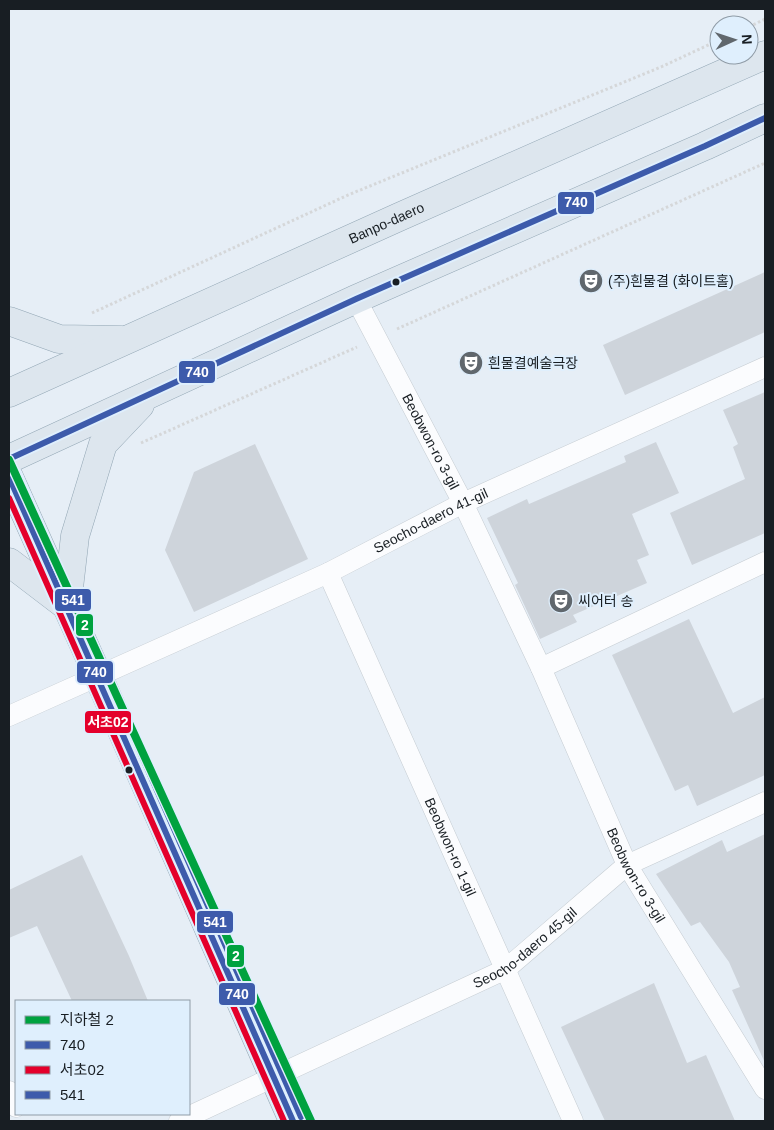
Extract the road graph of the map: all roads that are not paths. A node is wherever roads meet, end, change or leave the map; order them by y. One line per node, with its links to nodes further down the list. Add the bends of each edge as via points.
1 (765, 55): 5 (main road, Banpo-daero)
2 (765, 118): 3 (main road)
3 (356, 298): 8 (main road); 11 (street, Beobwon-ro 3-gil)
4 (9, 321): 5 (main road, via 59,339)
5 (127, 340): 7 (main road, Banpo-daero)
6 (765, 367): 11 (street, Seocho-daero 41-gil)
7 (9, 394)
8 (150, 394): 9 (main road); 15 (main road, via 103,444 75,536)
9 (9, 459)
10 (9, 477): 15 (main road)
11 (463, 504): 14 (street, Seocho-daero 41-gil); 16 (street, Beobwon-ro 3-gil)
12 (9, 562): 15 (main road)
13 (765, 562): 16 (street)
14 (328, 573): 17 (street, Seocho-daero 41-gil); 21 (street, Beobwon-ro 1-gil)
15 (67, 606): 17 (main road)
16 (541, 668): 20 (street, Beobwon-ro 3-gil)
17 (98, 676): 18 (street, Seocho-daero 41-gil); 23 (main road)
18 (9, 716)
19 (765, 802): 20 (street, Seocho-daero 45-gil)
20 (627, 865): 21 (street, Seocho-daero 45-gil); 22 (street, Beobwon-ro 3-gil)
21 (506, 969): 23 (street, Seocho-daero 45-gil); 28 (street, Beobwon-ro 1-gil)
22 (762, 1076)
23 (274, 1078): 26 (street, Seocho-daero 45-gil); 27 (main road)
24 (9, 1091): 25 (street)
25 (15, 1105)
26 (180, 1121)
27 (293, 1121)
28 (573, 1121)

